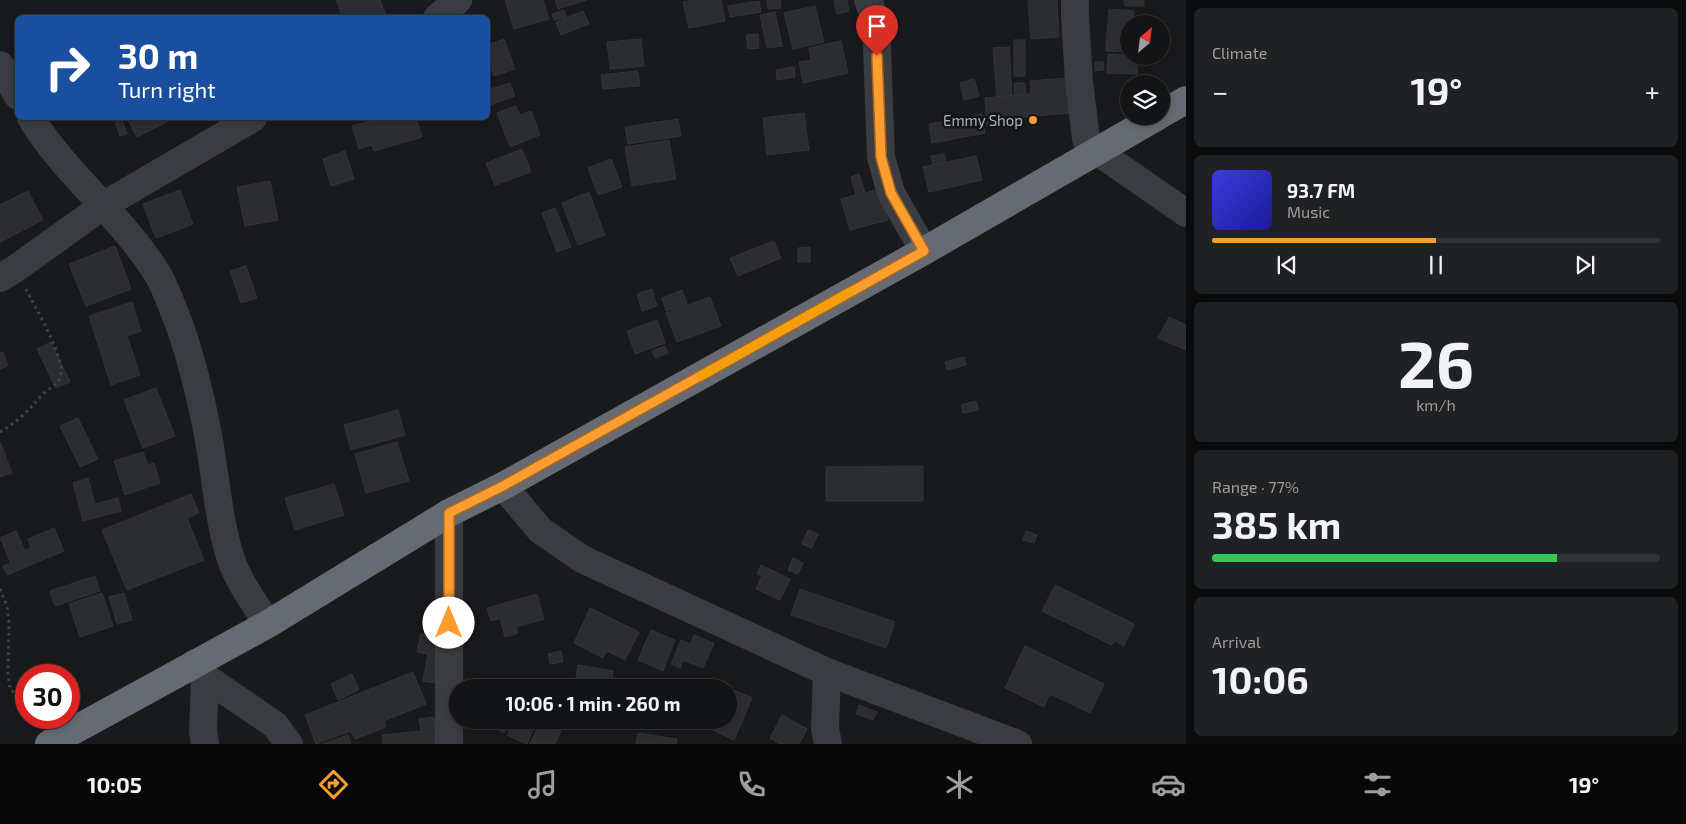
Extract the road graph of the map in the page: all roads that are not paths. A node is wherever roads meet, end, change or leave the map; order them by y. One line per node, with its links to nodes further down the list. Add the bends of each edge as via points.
1 (458, 0): 4 (street)
2 (868, 0): 15 (street, via 876,21 881,157 891,193)
3 (1076, 0): 12 (street, via 1079,81 1086,139)
4 (440, 15)
5 (0, 65): 6 (street)
6 (15, 91)
7 (1186, 100): 8 (highway)
8 (1170, 109)
9 (32, 120): 13 (street, via 67,168)
10 (250, 120): 13 (street)
11 (1143, 125): 12 (highway)
12 (1098, 152): 14 (street); 15 (highway)
13 (104, 205): 16 (street); 19 (street, via 159,275 174,311 199,391 224,536 233,564)
14 (1186, 213)
15 (924, 251): 17 (highway)
16 (8, 273)
17 (503, 486): 18 (highway); 21 (street, via 540,530 582,559)
18 (449, 513): 19 (highway); 25 (street)
19 (268, 624): 20 (highway)
20 (200, 670): 22 (highway); 23 (street); 24 (street, via 275,725)
21 (827, 672): 26 (street, via 825,728); 27 (street)
22 (49, 744)
23 (205, 744)
24 (290, 744)
25 (449, 744)
26 (828, 744)
27 (1018, 744)

